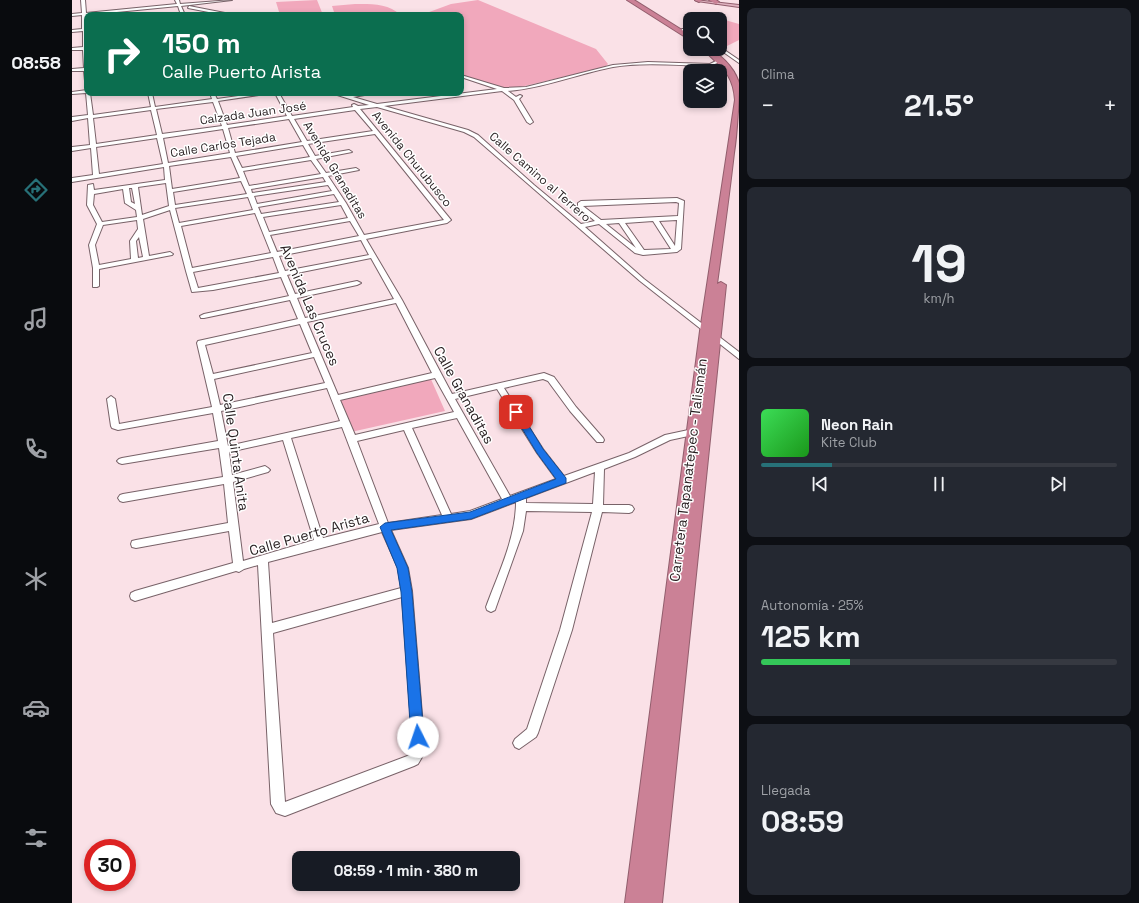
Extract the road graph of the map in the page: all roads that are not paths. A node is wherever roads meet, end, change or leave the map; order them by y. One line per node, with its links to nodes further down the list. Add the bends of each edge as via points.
1 (84, 0): 18 (street)
2 (177, 0): 10 (street)
3 (222, 0): 4 (street); 10 (street); 11 (street)
4 (230, 0)
5 (630, 0): 24 (highway)
6 (634, 0): 22 (highway)
7 (698, 0): 8 (main road)
8 (714, 1): 12 (main road)
9 (164, 2): 10 (street)
10 (179, 4): 13 (street); 16 (street); 17 (street)
11 (226, 6)
12 (739, 6)
13 (133, 7): 14 (street); 15 (street)
14 (97, 12)
15 (134, 12)
16 (182, 12)
17 (224, 12)
18 (83, 14): 19 (street); 20 (street)
19 (72, 15)
20 (84, 19)
21 (84, 30): 23 (street)
22 (682, 30)
23 (72, 31)
24 (683, 33)
25 (84, 48): 26 (street)
26 (72, 50)
27 (727, 50): 28 (street)
28 (732, 51)
29 (727, 52): 32 (street)
30 (710, 56): 34 (highway, Carretera Tapanatepec - Talismán)
31 (721, 56): 37 (highway, Carretera Tapanatepec - Talismán, via 728,62)
32 (739, 62)
33 (683, 64): 39 (street, via 628,66)
34 (715, 64)
35 (84, 69): 36 (street)
36 (72, 70)
37 (735, 75): 120 (highway, Carretera Tapanatepec - Talismán, via 738,100)
38 (464, 77): 40 (street)
39 (527, 89): 40 (street, Calzada Juan José); 53 (street)
40 (507, 90): 43 (street, Calzada Juan José); 53 (street)
41 (84, 92): 42 (street)
42 (72, 93)
43 (464, 94)
44 (87, 96): 59 (street)
45 (151, 96): 56 (street)
46 (213, 96): 54 (street, Avenida Las Cruces)
47 (249, 96): 54 (street)
48 (279, 96): 60 (street, Avenida Granaditas)
49 (347, 96): 57 (street, Avenida Churubusco)
50 (349, 96): 55 (street, Calle Camino al Terrero)
51 (451, 96): 55 (street, Calzada Juan José)
52 (452, 96): 58 (street, Calzada Juan José)
53 (516, 99): 62 (street)
54 (215, 101): 56 (street); 63 (street, Avenida Las Cruces)
55 (379, 106): 57 (street, Calzada Juan José); 58 (street, Calle Camino al Terrero)
56 (153, 108): 59 (street); 66 (street)
57 (357, 108): 60 (street, Calzada Juan José); 65 (street, Avenida Churubusco)
58 (386, 108): 100 (street, Calle Camino al Terrero, via 476,136)
59 (90, 117): 61 (street); 68 (street)
60 (292, 118): 63 (street, Calzada Juan José); 67 (street, Avenida Granaditas)
61 (72, 119)
62 (530, 122)
63 (225, 127): 66 (street, Calzada Juan José); 71 (street, Avenida Las Cruces)
64 (739, 130): 121 (highway, Carretera Tapanatepec - Talismán)
65 (377, 132): 67 (street, Calle Carlos Tejada); 103 (street, Avenida Churubusco, via 448,220)
66 (159, 136): 68 (street, Calzada Juan José); 73 (street)
67 (306, 143): 71 (street, Calle Carlos Tejada); 72 (street, Avenida Granaditas)
68 (92, 146): 69 (street, Calzada Juan José); 77 (street)
69 (72, 149)
70 (349, 152): 72 (street)
71 (233, 154): 73 (street, Calle Carlos Tejada); 74 (street, Avenida Las Cruces)
72 (313, 158): 74 (street); 76 (street, Avenida Granaditas)
73 (166, 165): 77 (street, Calle Carlos Tejada); 80 (street)
74 (240, 170): 78 (street, Avenida Las Cruces)
75 (356, 170): 76 (street)
76 (325, 175): 81 (street, Avenida Granaditas); 84 (street)
77 (96, 176): 79 (street, Calle Carlos Tejada)
78 (244, 179): 84 (street, Avenida Las Cruces); 85 (street)
79 (72, 180)
80 (168, 181): 82 (street); 85 (street)
81 (330, 184): 86 (street, Avenida Granaditas); 87 (street)
82 (135, 186): 83 (street); 89 (street)
83 (126, 187): 89 (street, via 128,203); 98 (street, via 91,189 90,205)
84 (248, 188): 87 (street, Avenida Las Cruces)
85 (170, 191): 90 (street)
86 (336, 192): 88 (street, Avenida Granaditas); 91 (street)
87 (251, 196): 90 (street); 91 (street, Avenida Las Cruces)
88 (343, 203): 91 (street); 93 (street, Avenida Granaditas)
89 (138, 209): 95 (street)
90 (172, 209): 95 (street); 99 (street)
91 (257, 211): 99 (street); 102 (street, Avenida Las Cruces)
92 (680, 218): 94 (street); 97 (street, via 682,202 677,200 582,203 580,206); 104 (street)
93 (352, 219): 102 (street); 103 (street, Avenida Granaditas)
94 (655, 219): 96 (street); 104 (street)
95 (140, 220): 98 (street); 101 (street)
96 (621, 221): 97 (street); 105 (street)
97 (600, 222): 100 (street); 105 (street, via 635,251)
98 (100, 225): 111 (street, via 92,245)
99 (177, 225): 112 (street)
100 (581, 226): 120 (street, Calle Camino al Terrero)
101 (141, 230): 109 (street); 110 (street, via 133,241)
102 (267, 234): 107 (street, Avenida Las Cruces)
103 (362, 238): 107 (street); 108 (street, Avenida Granaditas)
104 (676, 251): 105 (street)
105 (643, 253)
106 (170, 254): 109 (street)
107 (275, 254): 112 (street); 113 (street, Avenida Las Cruces)
108 (373, 256): 113 (street); 117 (street, Calle Granaditas)
109 (146, 258): 110 (street)
110 (135, 261): 111 (street)
111 (96, 268): 115 (street)
112 (189, 270): 113 (street, via 193,288 198,290)
113 (283, 274): 116 (street, Avenida Las Cruces)
114 (357, 283): 116 (street)
115 (95, 286)
116 (293, 296): 118 (street); 119 (street, Avenida Las Cruces)
117 (398, 300): 119 (street); 124 (street, Calle Granaditas)
118 (204, 316)
119 (303, 321): 122 (street, Avenida Las Cruces); 125 (street, Calle Quinta Anita, via 203,342)
120 (706, 331): 121 (street, Calle Camino al Terrero); 135 (highway, Carretera Tapanatepec - Talismán)
121 (715, 337): 123 (street, Calle Camino al Terrero); 164 (highway, Carretera Tapanatepec - Talismán)
122 (317, 354): 125 (street); 126 (street, Avenida Las Cruces)
123 (739, 356)
124 (437, 375): 128 (street, Calle Granaditas); 129 (street)
125 (210, 377): 131 (street, Calle Quinta Anita)
126 (330, 385): 129 (street, Avenida Las Cruces); 131 (street)
127 (499, 386): 128 (street); 138 (street, via 544,376 552,379 573,409); 144 (street, via 540,451)
128 (450, 397): 132 (street, Calle Granaditas)
129 (335, 398): 133 (street, Avenida Las Cruces)
130 (112, 399): 131 (street, via 115,426 118,427)
131 (217, 409): 139 (street, Calle Quinta Anita)
132 (459, 414): 134 (street); 147 (street, Calle Granaditas)
133 (346, 422): 136 (street); 137 (street, Avenida Las Cruces)
134 (407, 426): 137 (street); 151 (street)
135 (693, 432): 141 (street, Calle Puerto Arista, via 668,437 632,455); 163 (highway, Carretera Tapanatepec - Talismán)
136 (286, 436): 139 (street); 154 (street)
137 (352, 439): 153 (street, Avenida Las Cruces)
138 (600, 440)
139 (223, 447): 140 (street); 143 (street, Calle Quinta Anita)
140 (122, 461)
141 (600, 466): 144 (street, Calle Puerto Arista); 149 (street)
142 (265, 470): 143 (street)
143 (227, 480): 146 (street); 152 (street, Calle Quinta Anita)
144 (562, 480): 145 (street, Calle Puerto Arista)
145 (521, 496): 147 (street, Calle Puerto Arista); 148 (street)
146 (123, 498)
147 (508, 501): 151 (street, Calle Puerto Arista, via 471,515)
148 (521, 507): 149 (street); 160 (street, via 518,531)
149 (598, 509): 150 (street); 162 (street, via 566,630 532,733)
150 (629, 509)
151 (448, 518): 153 (street, Calle Puerto Arista)
152 (232, 526): 155 (street); 157 (street, Calle Quinta Anita)
153 (385, 527): 154 (street, Calle Puerto Arista); 158 (street, Avenida Las Cruces, via 403,568)
154 (320, 543): 156 (street, Calle Puerto Arista)
155 (136, 544)
156 (263, 560): 157 (street, Calle Puerto Arista); 161 (street)
157 (239, 568): 159 (street, Calle Puerto Arista)
158 (407, 592): 161 (street); 161 (street, Avenida Las Cruces, via 419,752 414,760 285,809 278,804)
159 (135, 596)
160 (491, 606)
161 (267, 630)
162 (519, 744)
163 (635, 903)
164 (652, 903)

